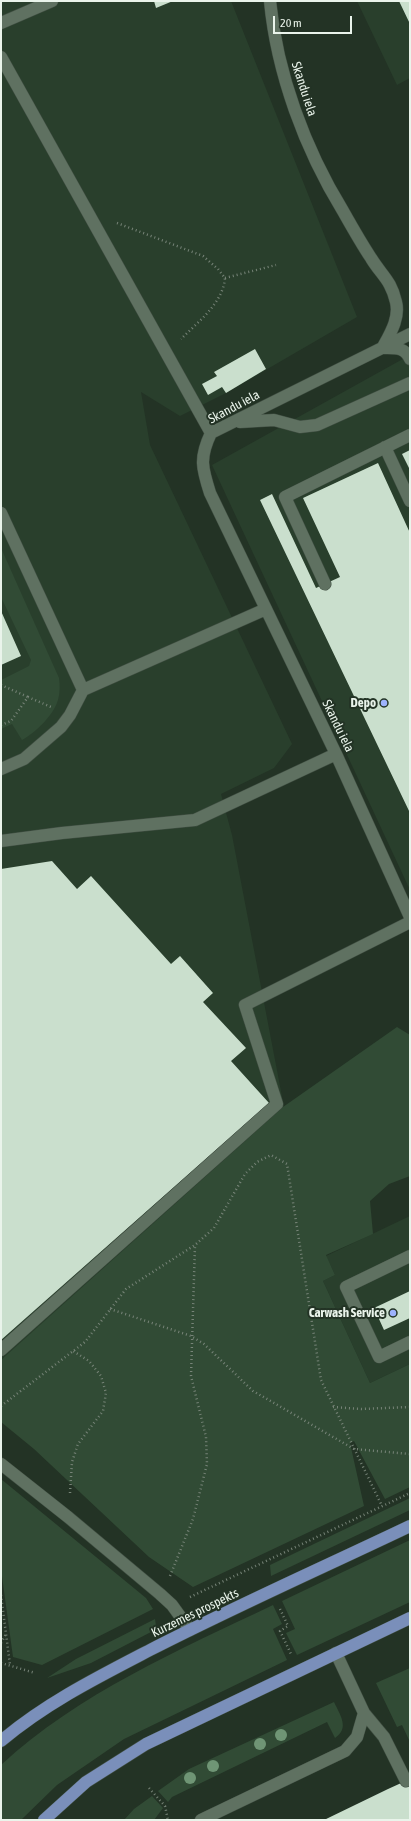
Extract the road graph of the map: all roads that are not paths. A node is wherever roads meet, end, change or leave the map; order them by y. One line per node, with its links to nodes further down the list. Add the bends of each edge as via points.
1 (52, 1): 3 (street)
2 (270, 1): 6 (street, Skandu iela, via 280,59 306,140 341,210 372,260 390,283 397,304 394,328)
3 (1, 23)
4 (1, 57): 10 (street)
5 (410, 334): 6 (street)
6 (383, 348): 7 (street, via 400,348); 9 (street, Skandu iela)
7 (410, 359)
8 (408, 382): 9 (street, via 318,425 300,427 274,420)
9 (233, 422): 10 (street, Skandu iela)
10 (211, 434): 16 (street, Skandu iela, via 202,453 210,493)
11 (410, 434): 12 (street)
12 (384, 447): 13 (street); 15 (street, via 285,497)
13 (410, 501)
14 (1, 513): 17 (street)
15 (325, 584)
16 (266, 609): 17 (street); 18 (street, Skandu iela)
17 (83, 690): 19 (street, via 61,727 24,759)
18 (336, 754): 20 (street, via 195,820); 21 (street, Skandu iela)
19 (1, 769)
20 (1, 841)
21 (410, 917)
22 (410, 922): 25 (street, via 245,1005 277,1104)
23 (410, 1256): 24 (street, via 346,1287 379,1357)
24 (410, 1342)
25 (1, 1350)
26 (1, 1464): 29 (street, via 68,1517 172,1606)
27 (410, 1526): 29 (main road, Kurzemes prospekts)
28 (410, 1618): 30 (main road)
29 (190, 1630): 32 (main road, Kurzemes prospekts, via 49,1705)
30 (336, 1653): 31 (street); 34 (main road, via 146,1744 86,1782)
31 (364, 1713): 33 (street, via 384,1738); 35 (street, via 357,1738 346,1750)
32 (1, 1741)
33 (406, 1781)
34 (44, 1820)
35 (201, 1820)

